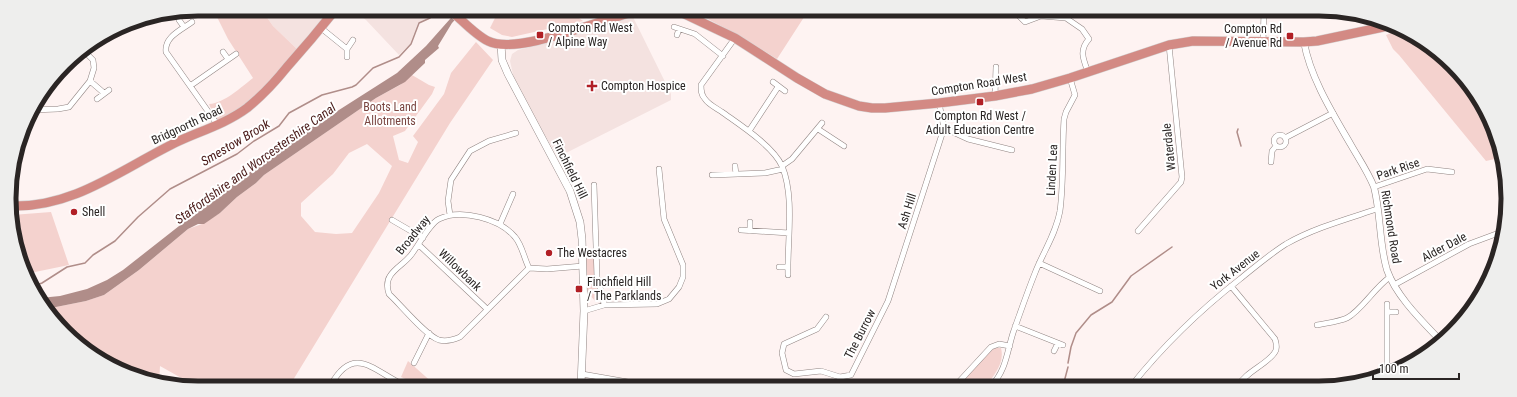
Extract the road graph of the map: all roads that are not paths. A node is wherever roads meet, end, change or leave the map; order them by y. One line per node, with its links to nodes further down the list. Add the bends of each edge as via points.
1 (330, 16): 14 (highway, Bridgnorth Road)
2 (458, 16): 20 (highway, via 484,39)
3 (608, 16): 20 (highway, via 544,39 518,45)
4 (689, 16): 16 (highway, Compton Road West)
5 (1019, 16): 7 (street, via 1025,22)
6 (1041, 16): 9 (street)
7 (1041, 16)
8 (1264, 16): 18 (street)
9 (1066, 18): 30 (street, via 1077,24 1089,39 1084,44 1082,53)
10 (179, 20): 12 (street)
11 (192, 22): 12 (street)
12 (184, 27): 34 (street, via 168,40 165,48)
13 (1381, 27): 19 (highway, Compton Road West)
14 (321, 28): 22 (street); 44 (highway, Bridgnorth Road, via 275,82 255,101 238,114)
15 (677, 35): 26 (street, via 676,28 694,34)
16 (735, 38): 26 (street); 41 (highway, Compton Road West, via 811,86 859,106 885,108)
17 (353, 40): 22 (street)
18 (1263, 42): 19 (highway, Compton Road West); 21 (highway, Compton Road West, via 1193,41)
19 (1304, 42): 43 (street, Richmond Road, via 1307,57)
20 (501, 44): 78 (main road, Finchfield Hill, via 502,60 508,74 570,191 582,230)
21 (1169, 45): 30 (highway, Compton Road West); 71 (street, Waterdale, via 1182,177 1181,182)
22 (347, 49): 27 (street)
23 (224, 52): 28 (street)
24 (88, 54): 32 (street, via 94,64)
25 (236, 54): 28 (street)
26 (723, 56): 48 (street, via 701,85 701,92 705,100)
27 (347, 57)
28 (228, 59): 34 (street)
29 (996, 67): 39 (street)
30 (1088, 72): 31 (highway, Compton Road West)
31 (1070, 78): 39 (highway, Compton Road West); 77 (street, Linden Lea, via 1075,95 1064,119 1060,210 1055,230)
32 (90, 81): 38 (street); 42 (street, via 69,107)
33 (773, 82): 35 (street)
34 (190, 86): 44 (street)
35 (778, 87): 37 (street); 48 (street)
36 (109, 90): 38 (street)
37 (785, 91)
38 (104, 93): 40 (street)
39 (995, 96): 41 (highway, Compton Road West)
40 (97, 99)
41 (939, 103): 46 (street, Ash Hill)
42 (39, 110)
43 (1333, 113): 50 (street); 62 (street, Richmond Road)
44 (217, 124): 64 (highway, Bridgnorth Road, via 74,195 45,203)
45 (822, 124): 47 (street)
46 (944, 128): 53 (street, via 968,139); 87 (street, Ash Hill)
47 (818, 130): 51 (street); 56 (street)
48 (749, 132): 56 (street, via 775,154)
49 (516, 133): 66 (street, via 489,141 470,151 451,180 448,201)
50 (1285, 138): 52 (street, via 1284,146); 52 (street, via 1281,135 1276,137)
51 (844, 146)
52 (1276, 146): 54 (street, via 1272,151)
53 (1012, 150)
54 (1271, 162)
55 (735, 166): 59 (street)
56 (783, 168): 59 (street, via 765,173); 73 (street, via 788,185)
57 (659, 169): 89 (street, via 664,219 683,264 680,287 668,299 657,304)
58 (1452, 172): 62 (street, Park Rise, via 1426,169)
59 (736, 174): 60 (street)
60 (712, 175)
61 (594, 185): 89 (street, Finchfield Hill, via 597,278)
62 (1374, 187): 65 (street, Richmond Road)
63 (513, 194): 69 (street)
64 (16, 206)
65 (1378, 209): 83 (street, Richmond Road, via 1384,256); 85 (street, York Avenue, via 1326,226 1287,244)
66 (450, 215): 69 (street, Broadway, via 464,214); 75 (street, Broadway, via 432,225)
67 (392, 220): 75 (street)
68 (750, 222): 72 (street)
69 (500, 224): 81 (street, Broadway, via 516,238)
70 (741, 230): 72 (street)
71 (1138, 230)
72 (750, 231): 73 (street)
73 (789, 233): 80 (street)
74 (1497, 233): 84 (street, Alder Dale, via 1469,244)
75 (423, 238): 76 (street, Broadway)
76 (419, 244): 90 (street, Willowbank); 97 (street, Broadway, via 390,276 386,284 389,294)
77 (1039, 263): 86 (street); 96 (street, Linden Lea)
78 (583, 266): 81 (street); 91 (main road, Finchfield Hill)
79 (779, 267): 80 (street)
80 (788, 267): 82 (street)
81 (528, 268): 90 (street, Broadway)
82 (788, 275)
83 (1390, 277): 84 (street, Richmond Road); 95 (street, via 1351,315)
84 (1394, 285): 98 (street, Richmond Road, via 1412,310)
85 (1231, 286): 110 (street, York Avenue, via 1170,341); 111 (street, via 1275,339 1276,345 1273,354)
86 (1100, 291)
87 (888, 301): 94 (street, The Burrow, via 851,375 840,377 821,371 794,374 786,370 782,353 784,344 817,329)
88 (1387, 304): 92 (street)
89 (604, 305): 91 (street)
90 (487, 309): 97 (street, Broadway, via 460,337 451,341 438,339)
91 (584, 311): 103 (main road, Finchfield Hill)
92 (1388, 312): 93 (street); 102 (street)
93 (1396, 312)
94 (826, 317)
95 (1317, 325)
96 (1015, 326): 99 (street, Linden Lea); 100 (street, via 1060,344)
97 (429, 333): 101 (street)
98 (1437, 337)
99 (1010, 346): 108 (street, via 999,344 991,347); 109 (street, Linden Lea, via 1006,363)
100 (1054, 351)
101 (414, 363)
102 (1387, 367)
103 (582, 374): 106 (main road, Finchfield Hill); 107 (street)
104 (333, 381): 105 (street, via 345,367 360,363 369,365)
105 (397, 381)
106 (581, 381)
107 (622, 381)
108 (960, 381)
109 (996, 381)
110 (1135, 381)
111 (1241, 381)

